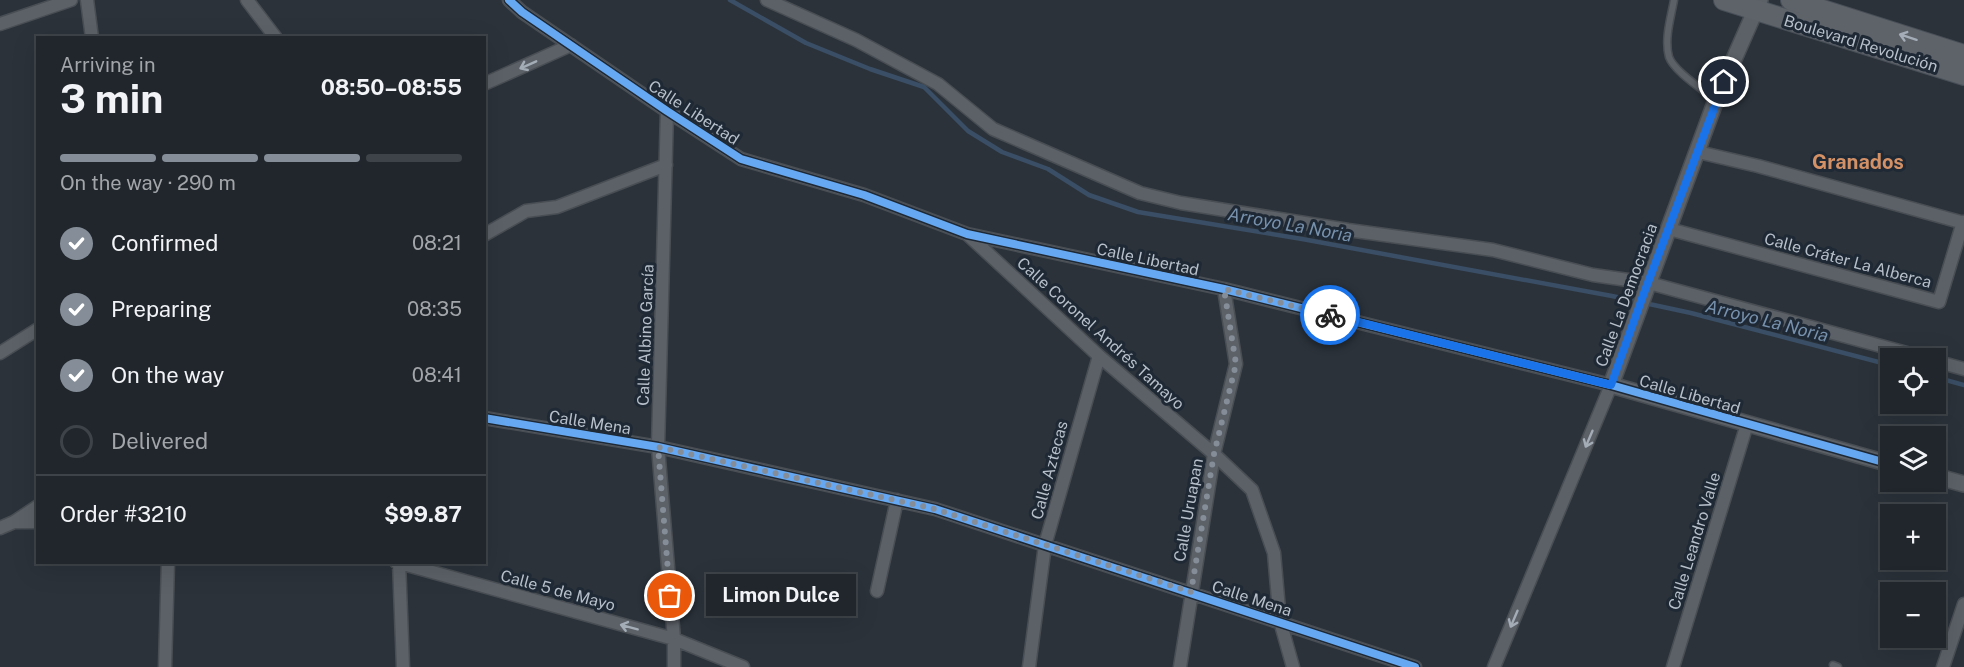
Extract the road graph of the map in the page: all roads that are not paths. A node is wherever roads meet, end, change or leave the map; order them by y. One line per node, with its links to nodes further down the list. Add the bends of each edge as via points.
1 (70, 0): 10 (street)
2 (87, 0): 11 (street)
3 (247, 0): 12 (street)
4 (511, 0): 13 (street, Calle Libertad)
5 (767, 0): 25 (street, via 856,40 938,84 993,129 1140,194 1493,250)
6 (1674, 0): 17 (lane, via 1670,58)
7 (1724, 0): 9 (main road, Boulevard Revolución)
8 (1791, 0): 14 (main road, Boulevard Revolución, one-way to 8)
9 (1758, 5): 15 (main road, Boulevard Revolución); 17 (street, Calle La Democracia)
10 (0, 24)
11 (92, 36)
12 (274, 36)
13 (571, 45): 16 (street, one-way to 16); 18 (street, Calle Libertad)
14 (1964, 55)
15 (1964, 75)
16 (486, 83)
17 (1716, 100): 19 (street, Calle La Democracia)
18 (667, 111): 20 (street, Calle Albino García); 24 (street, Calle Libertad, via 741,159 864,195)
19 (1698, 152): 21 (street); 22 (street, Calle La Democracia)
20 (666, 165): 23 (street, via 557,207 526,211); 36 (street, Calle Albino García)
21 (1964, 223): 22 (street, Calle Cráter La Alberca, via 1939,302)
22 (1669, 229): 25 (street, Calle La Democracia)
23 (486, 234)
24 (967, 234): 26 (street, Calle Libertad); 30 (street, Calle Coronel Andrés Tamayo)
25 (1646, 288): 28 (street); 33 (street, Calle La Democracia)
26 (1224, 289): 33 (street, Calle Libertad); 37 (street, Calle Uruapan, via 1236,364)
27 (36, 330): 29 (street)
28 (1885, 348)
29 (0, 353)
30 (1099, 356): 37 (street, Calle Coronel Andrés Tamayo); 46 (street, Calle Aztecas)
31 (1946, 364): 32 (street)
32 (1964, 369)
33 (1611, 385): 35 (street, Calle Libertad); 63 (street, Calle La Democracia, one-way to 63)
34 (486, 418): 36 (street, Calle Mena)
35 (1747, 424): 38 (street, Calle Libertad); 64 (street, Calle Leandro Valle)
36 (658, 447): 41 (street, Calle Mena); 54 (street, Calle Albino García)
37 (1214, 454): 51 (street, Calle Uruapan); 53 (street, Calle Coronel Andrés Tamayo, via 1252,490 1274,553)
38 (1880, 461)
39 (1946, 479): 40 (street)
40 (1964, 484)
41 (897, 500): 46 (street, Calle Mena); 50 (street)
42 (36, 507): 43 (street)
43 (14, 522): 44 (street); 45 (street)
44 (36, 522)
45 (0, 528)
46 (1045, 545): 51 (street, Calle Mena); 59 (street, Calle Aztecas)
47 (168, 564): 55 (street)
48 (398, 564): 56 (street)
49 (402, 564): 54 (street, Calle 5 de Mayo, one-way to 49)
50 (877, 591)
51 (1191, 592): 53 (street, Calle Mena); 60 (street, Calle Uruapan)
52 (1964, 604): 65 (street)
53 (1280, 621): 61 (street, Calle Coronel Andrés Tamayo); 62 (street, Calle Mena)
54 (674, 639): 57 (street, Calle Albino García); 58 (street, Calle 5 de Mayo)
55 (165, 667)
56 (403, 667)
57 (674, 667)
58 (743, 667)
59 (1029, 667)
60 (1180, 667)
61 (1293, 667)
62 (1415, 667)
63 (1494, 667)
64 (1673, 667)
65 (1943, 667)

